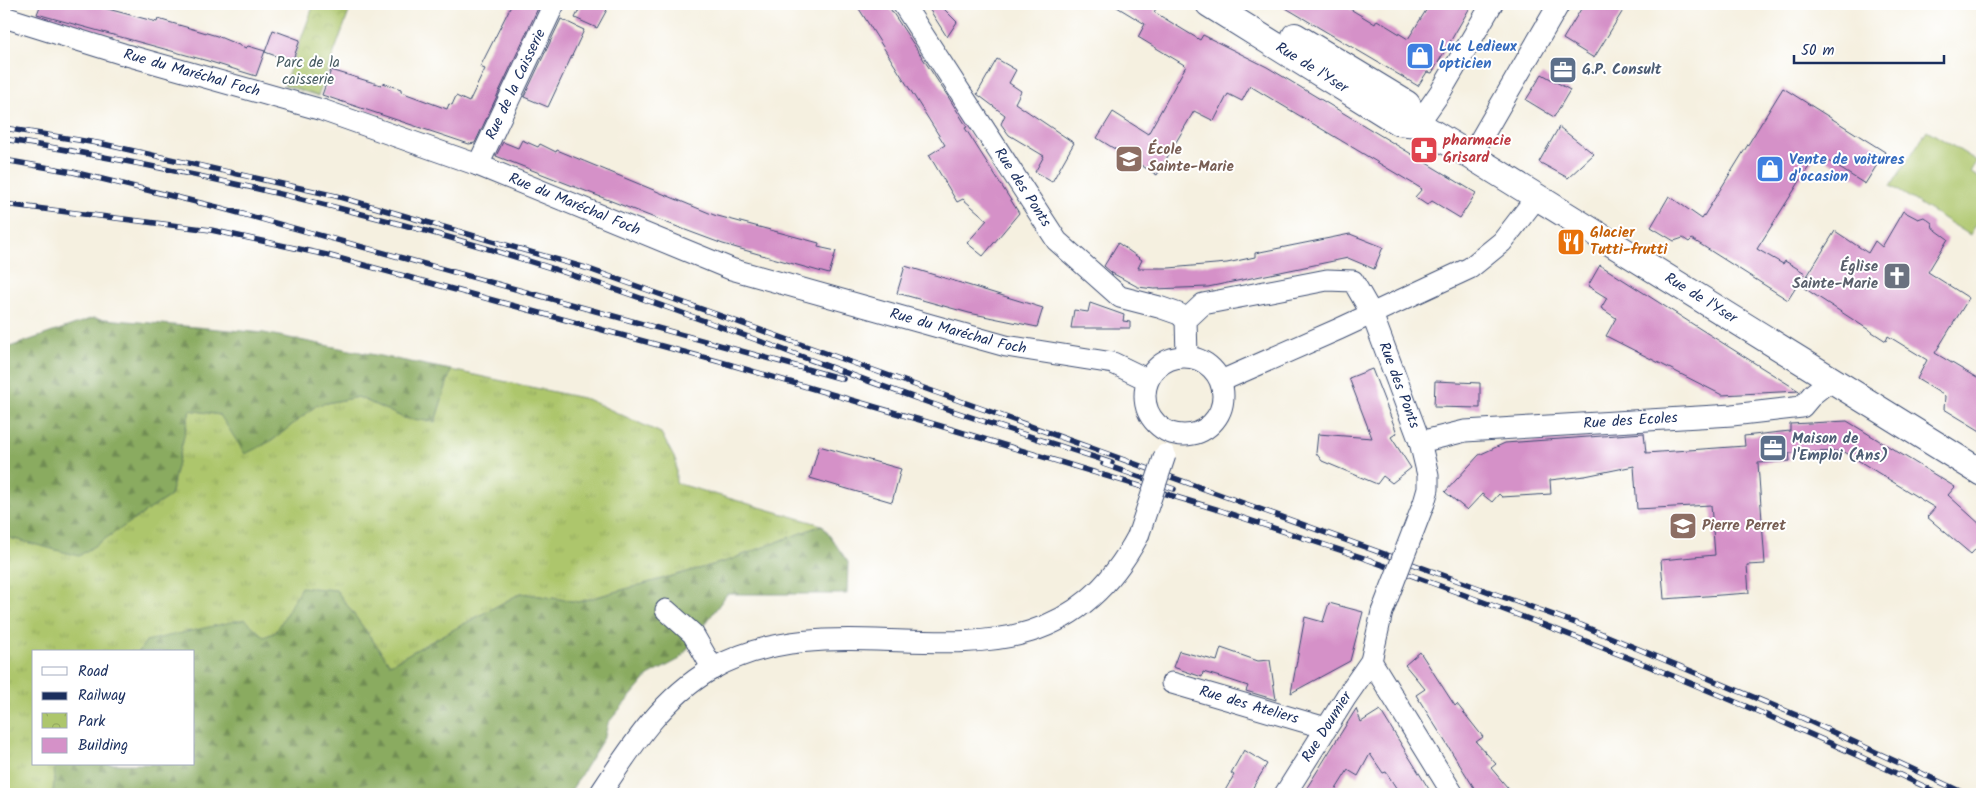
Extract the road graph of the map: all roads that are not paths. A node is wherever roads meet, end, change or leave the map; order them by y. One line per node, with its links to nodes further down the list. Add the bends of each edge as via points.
1 (554, 4): 10 (street, Rue de la Caisserie)
2 (903, 4): 13 (street, Rue des Ponts, via 1057,241 1120,297 1179,314)
3 (1209, 4): 8 (main road, Rue de l'Yser, via 1398,122)
4 (1242, 4): 8 (main road, Rue de l'Yser, via 1407,104)
5 (1492, 4): 8 (street)
6 (1559, 4): 9 (street)
7 (4, 17): 10 (street, Rue du Maréchal Foch, via 322,110)
8 (1418, 124): 9 (main road, Rue de l'Yser)
9 (1471, 156): 11 (main road, Rue de l'Yser)
10 (478, 165): 16 (street, Rue du Maréchal Foch, via 731,269 1006,346 1113,363)
11 (1536, 198): 12 (street, via 1502,242 1470,268); 15 (main road, Rue de l'Yser, via 1604,236)
12 (1372, 314): 13 (street, Rue des Ponts, via 1353,281 1327,280 1203,304); 17 (street); 19 (street, Rue des Ponts)
13 (1186, 320): 14 (street)
14 (1187, 356): 16 (street, via 1167,360); 17 (street, via 1207,364)
15 (1832, 379): 19 (street, Rue des Ecoles, via 1802,407 1732,415 1465,431); 20 (main road, Rue de l'Yser)
16 (1148, 380): 18 (street, via 1144,396 1148,412 1156,424)
17 (1221, 381): 18 (street, via 1223,403 1216,418 1204,430 1190,436)
18 (1172, 434): 23 (street, bridge, via 1138,536 1119,568 1089,600 1064,616 1007,638 792,643 770,647)
19 (1420, 442): 22 (street, Rue des Ponts, bridge, via 1428,489 1382,612)
20 (1982, 472)
21 (666, 610): 23 (street, via 692,634)
22 (1371, 662): 25 (street, Rue Doumier); 28 (street)
23 (713, 668): 26 (street, via 687,685 650,722)
24 (1172, 682): 25 (street, Rue des Ateliers)
25 (1326, 728): 27 (street, Rue Doumier)
26 (600, 794)
27 (1285, 794)
28 (1452, 794)

